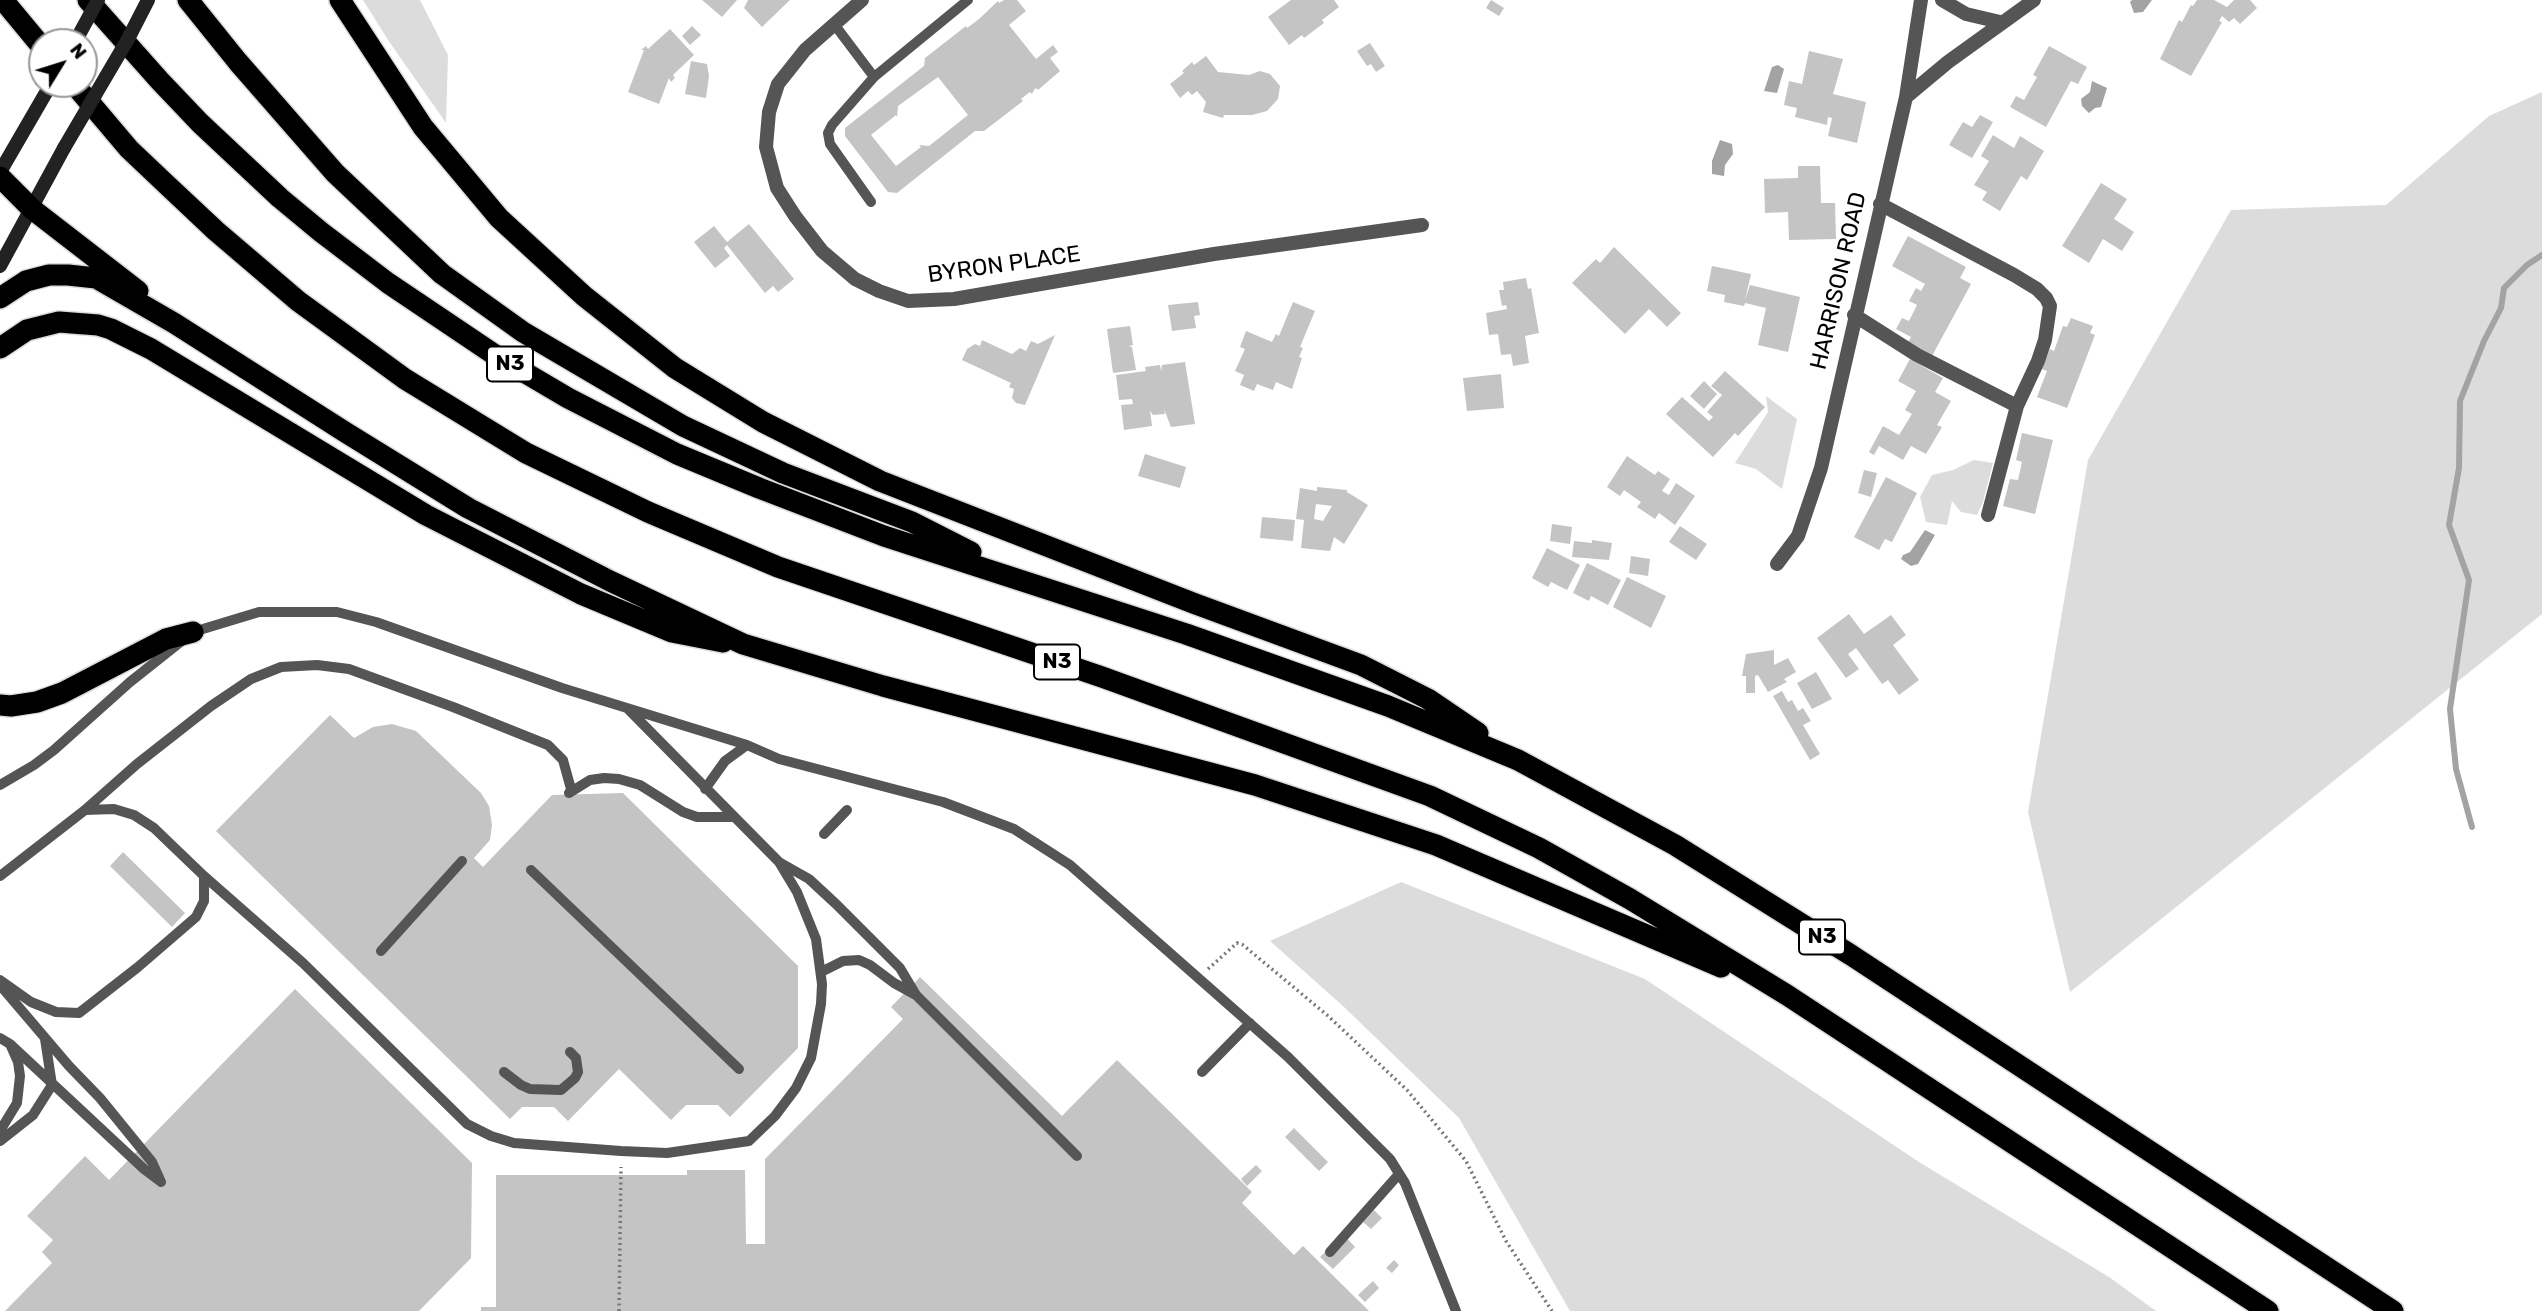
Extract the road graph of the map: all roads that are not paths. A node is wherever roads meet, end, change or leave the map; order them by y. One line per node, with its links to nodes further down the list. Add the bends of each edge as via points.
1 (3, 0): 15 (highway)
2 (88, 0): 33 (highway, N3, via 160,81 280,198 387,283 495,355 677,454 884,536)
3 (98, 0): 14 (main road, bridge)
4 (148, 0): 23 (main road, bridge)
5 (188, 0): 33 (highway, via 335,173 442,274 523,332 683,426 783,473 912,522)
6 (340, 0): 39 (highway, via 424,127 499,218 584,296 675,369 763,422 880,481 1361,665 1428,699)
7 (862, 0): 13 (street, BYRON PLACE)
8 (968, 0): 16 (lane)
9 (1921, 0): 17 (street, HARRISON ROAD)
10 (1942, 0): 12 (street, via 1966,14)
11 (2034, 0): 12 (street)
12 (2000, 22): 17 (street)
13 (834, 24): 16 (lane); 24 (street, BYRON PLACE, via 778,84 769,112 766,147 777,188 822,251 855,279 908,301 954,299 1214,254)
14 (83, 28)
15 (28, 30)
16 (874, 77): 21 (lane, via 828,133 830,144)
17 (1906, 97): 22 (street, HARRISON ROAD)
18 (44, 98): 20 (main road)
19 (86, 98): 56 (highway, N3, via 167,186 298,301 405,379 526,453 778,567 1102,677 1430,796 1562,860)
20 (0, 175): 23 (highway)
21 (871, 202)
22 (1880, 204): 27 (street, HARRISON ROAD); 30 (street, via 2014,275 2046,298 2050,306 2045,340)
23 (32, 209): 25 (main road); 28 (highway)
24 (1422, 225)
25 (0, 266)
26 (0, 298): 28 (highway, via 26,281 49,275 96,278)
27 (1854, 315): 30 (street, via 1917,355); 32 (street, HARRISON ROAD, via 1821,468 1798,536)
28 (174, 323): 35 (highway, via 468,508)
29 (0, 348): 35 (highway, via 27,330 59,322 111,329 426,515 581,594 672,632)
30 (2017, 405): 31 (street)
31 (1988, 515)
32 (1777, 564)
33 (1024, 580): 39 (highway, N3, via 1388,706)
34 (193, 632): 36 (highway, via 166,639 37,702); 37 (lane, via 259,612 337,612); 40 (lane, via 54,750)
35 (743, 643): 56 (highway, via 883,687 1255,785 1423,840)
36 (0, 705)
37 (628, 709): 38 (lane); 41 (lane)
38 (747, 745): 41 (lane, via 725,761); 57 (lane, via 779,759 943,802 1014,829 1070,865)
39 (1518, 760): 73 (highway, N3, via 1675,845 1851,955)
40 (2, 781)
41 (705, 789): 44 (lane)
42 (85, 810): 44 (lane, via 211,706 251,680 281,667 317,665 349,669 548,745 564,760 569,792 590,780 619,779 640,785 697,817); 49 (lane); 50 (lane, via 114,809 134,815)
43 (847, 810): 45 (lane)
44 (733, 817): 47 (lane)
45 (824, 834)
46 (462, 861): 51 (lane)
47 (779, 862): 52 (lane, via 811,921); 55 (lane, via 809,878 836,904 900,968)
48 (531, 870): 62 (lane)
49 (0, 876)
50 (204, 876): 52 (lane, via 303,962 467,1124 514,1143 667,1153 749,1141 775,1116 804,1074 818,1029); 53 (lane, via 204,901 196,917 79,1013 56,1012 31,1002)
51 (381, 951)
52 (821, 972): 55 (lane, via 844,961 859,960)
53 (0, 980)
54 (0, 985): 59 (lane)
55 (916, 995): 68 (lane)
56 (1787, 995): 72 (highway, N3)
57 (1250, 1023): 64 (lane); 69 (lane, via 1371,1139)
58 (0, 1038): 60 (lane)
59 (45, 1038): 65 (lane); 65 (lane, via 152,1162 161,1182)
60 (10, 1044): 65 (lane); 66 (lane, via 18,1062 20,1089)
61 (570, 1052): 63 (lane, via 578,1072 561,1090 530,1089)
62 (739, 1069)
63 (504, 1072)
64 (1202, 1072)
65 (52, 1085): 67 (lane, via 33,1115)
66 (0, 1130)
67 (0, 1140)
68 (1077, 1156)
69 (1399, 1174): 70 (lane); 71 (lane)
70 (1330, 1252)
71 (1455, 1311)
72 (2268, 1311)
73 (2393, 1311)

